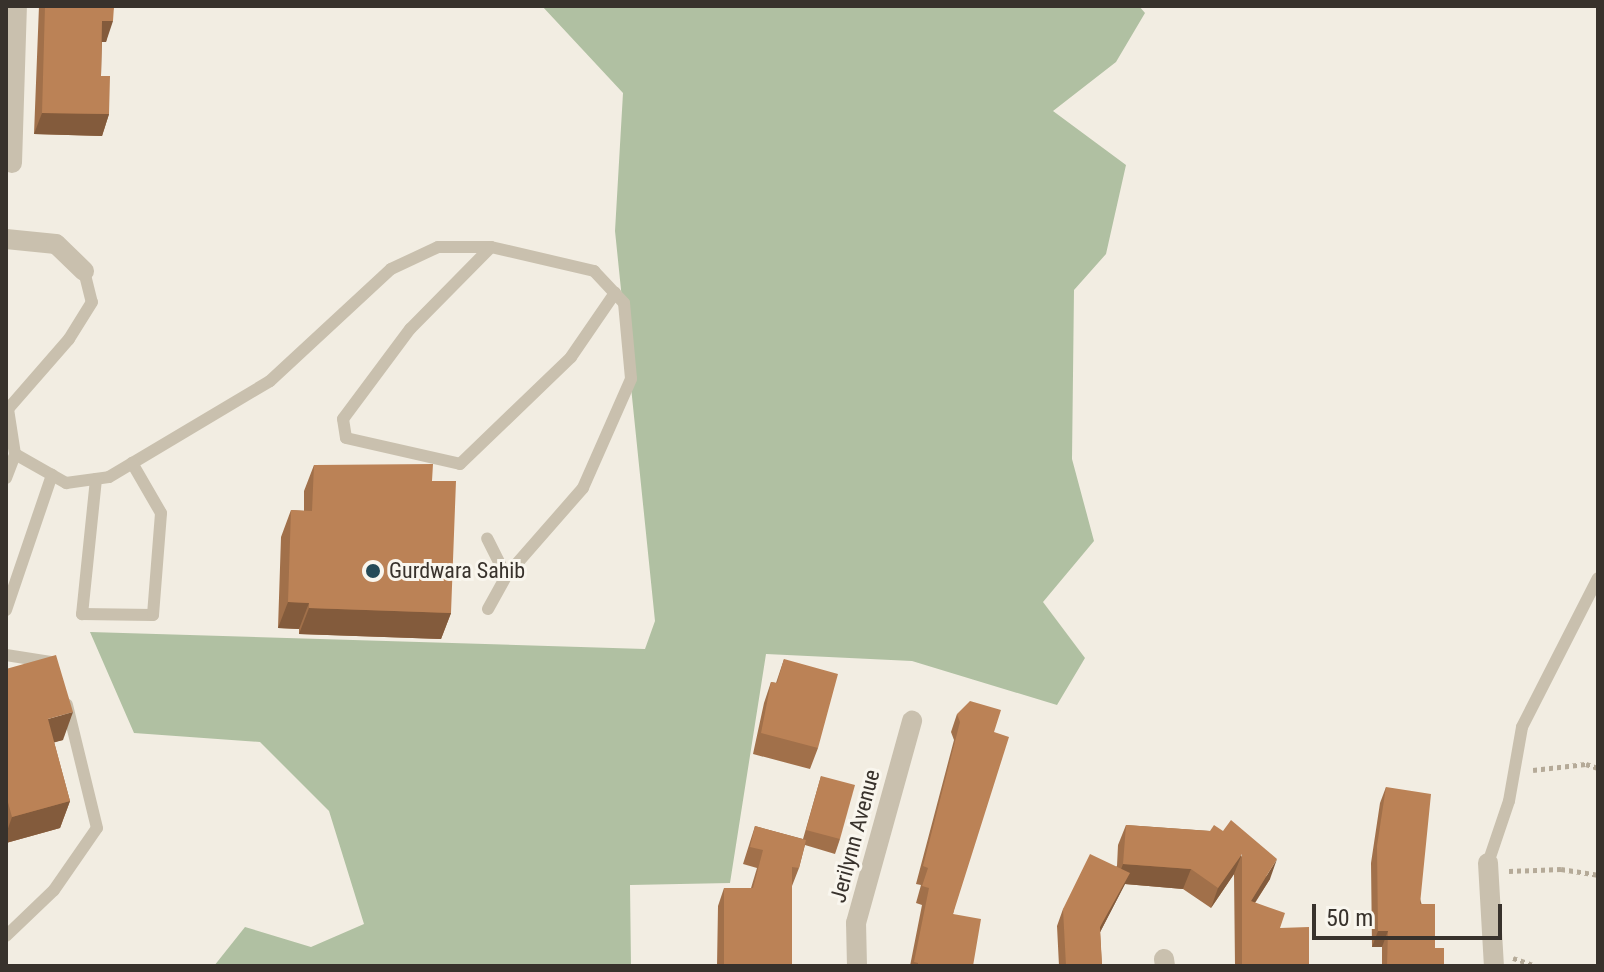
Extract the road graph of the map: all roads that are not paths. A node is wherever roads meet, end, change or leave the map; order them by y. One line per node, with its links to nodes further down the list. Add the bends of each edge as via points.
1 (17, 6): 2 (street)
2 (12, 163)
3 (6, 239): 5 (street, via 56,244)
4 (491, 247): 6 (lane, via 594,271); 6 (lane, via 410,329 343,419 346,438 460,464 571,357); 8 (lane, via 438,247 391,269 270,381)
5 (84, 271): 7 (lane, via 92,302 69,339 8,409)
6 (615, 293): 13 (lane, via 624,303 631,379 583,488)
7 (15, 454): 9 (lane); 10 (lane)
8 (132, 463): 11 (lane); 11 (lane, via 161,513 153,615 82,614)
9 (52, 475): 11 (lane, via 66,483); 16 (lane)
10 (6, 478)
11 (96, 479)
12 (487, 538): 13 (lane)
13 (506, 576): 15 (lane)
14 (1598, 578): 21 (lane, via 1522,727 1509,801)
15 (488, 609)
16 (6, 610)
17 (6, 655): 18 (lane, via 57,663)
18 (61, 678)
19 (64, 693): 22 (lane, via 97,828 54,890)
20 (912, 721): 23 (street, Jerilynn Avenue, via 856,923)
21 (1488, 867): 24 (street)
22 (6, 936)
23 (857, 966)
24 (1494, 966)

